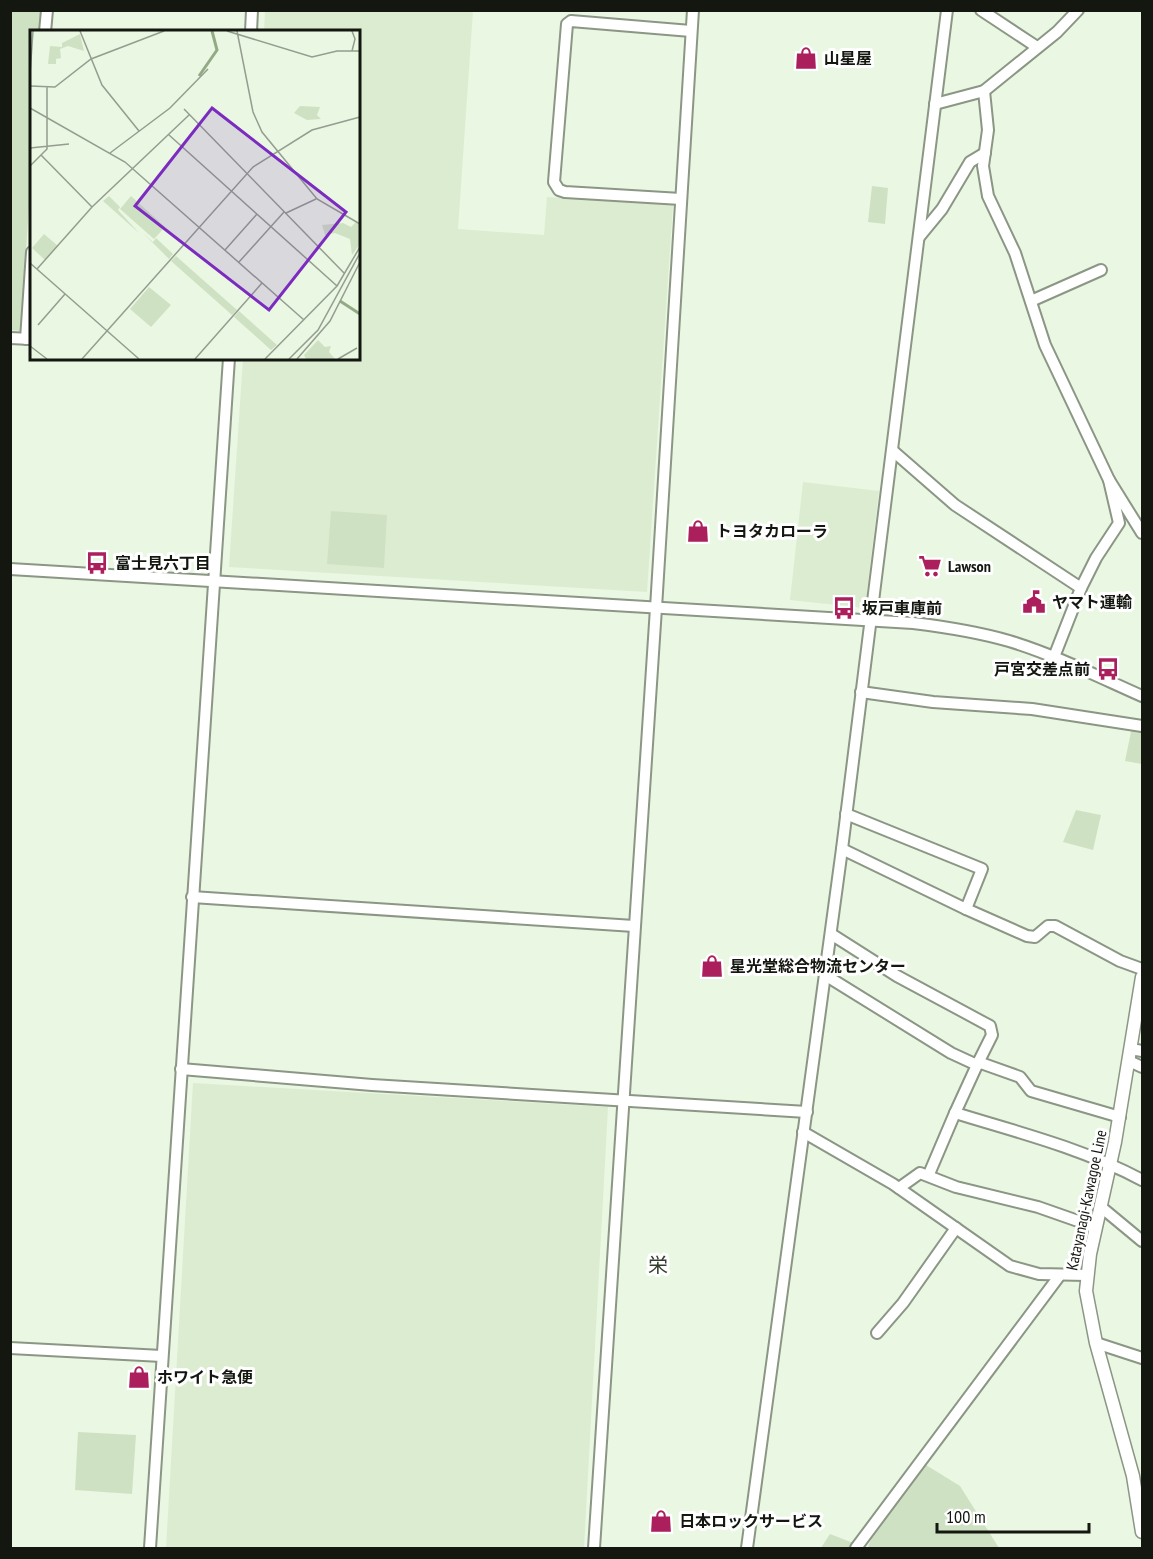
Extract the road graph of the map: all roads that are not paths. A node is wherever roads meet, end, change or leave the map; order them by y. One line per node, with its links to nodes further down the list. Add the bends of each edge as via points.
1 (47, 10): 7 (street)
2 (252, 10): 8 (street)
3 (693, 10): 9 (street)
4 (947, 10): 12 (street)
5 (981, 10): 10 (street)
6 (1078, 10): 10 (street)
7 (45, 30)
8 (251, 30)
9 (690, 31): 14 (street); 14 (street, via 571,21 567,24 554,182 558,190 566,192)
10 (1037, 47): 11 (street)
11 (984, 91): 12 (street); 13 (street, via 988,130)
12 (935, 104): 15 (street)
13 (985, 153): 15 (street, via 970,162); 17 (street, via 988,196 1015,253)
14 (681, 200): 28 (street)
15 (918, 238): 22 (street)
16 (1101, 270): 17 (street)
17 (1031, 301): 23 (street, via 1045,345)
18 (30, 310): 20 (street)
19 (10, 338): 20 (street)
20 (29, 339)
21 (229, 360): 26 (street)
22 (892, 451): 27 (street, via 955,505); 29 (street)
23 (1109, 480): 24 (street); 27 (street, via 1119,523 1095,558)
24 (1143, 533)
25 (10, 569): 26 (street)
26 (213, 580): 28 (street); 36 (street)
27 (1081, 588): 30 (street)
28 (657, 608): 29 (street); 38 (street)
29 (870, 621): 30 (street, via 954,628); 31 (street)
30 (1054, 657): 32 (street)
31 (861, 692): 33 (street, via 1032,709); 34 (street)
32 (1143, 696)
33 (1143, 726)
34 (846, 814): 35 (street); 37 (street, via 982,868)
35 (842, 849): 37 (street); 39 (street)
36 (192, 897): 38 (street); 46 (street)
37 (966, 909): 40 (street, via 1027,936 1035,937 1048,926 1054,926)
38 (634, 926): 47 (street)
39 (831, 934): 41 (street); 44 (street, via 897,976 990,1026 992,1035)
40 (1143, 969)
41 (825, 975): 44 (street, via 951,1053); 48 (street)
42 (1143, 977): 43 (main road, Katayanagi-Kawagoe Line)
43 (1134, 1054): 45 (street); 50 (main road, Katayanagi-Kawagoe Line)
44 (978, 1063): 49 (street); 50 (street, via 1020,1077 1031,1091)
45 (1143, 1067)
46 (181, 1069): 47 (street); 65 (street)
47 (623, 1099): 48 (street); 69 (street)
48 (807, 1112): 51 (street)
49 (955, 1113): 52 (street); 53 (street)
50 (1120, 1117): 52 (main road, Katayanagi-Kawagoe Line)
51 (803, 1132): 55 (street); 70 (street)
52 (1111, 1164): 54 (street); 56 (main road, Katayanagi-Kawagoe Line)
53 (929, 1174): 55 (street, via 920,1173); 57 (street, via 956,1187 1038,1207)
54 (1143, 1180)
55 (899, 1188): 58 (street)
56 (1101, 1207): 57 (main road, Katayanagi-Kawagoe Line); 59 (street)
57 (1095, 1227): 61 (main road, Katayanagi-Kawagoe Line)
58 (956, 1228): 60 (street, via 1010,1266); 62 (street, via 903,1304)
59 (1143, 1241)
60 (1060, 1275): 61 (street); 71 (street)
61 (1086, 1275): 63 (main road, Katayanagi-Kawagoe Line, via 1087,1306)
62 (877, 1333)
63 (1096, 1343): 66 (street); 67 (main road, Katayanagi-Kawagoe Line, via 1133,1476)
64 (10, 1348): 65 (street)
65 (162, 1356): 68 (street)
66 (1143, 1358)
67 (1143, 1532)
68 (150, 1548)
69 (594, 1548)
70 (747, 1548)
71 (856, 1548)

